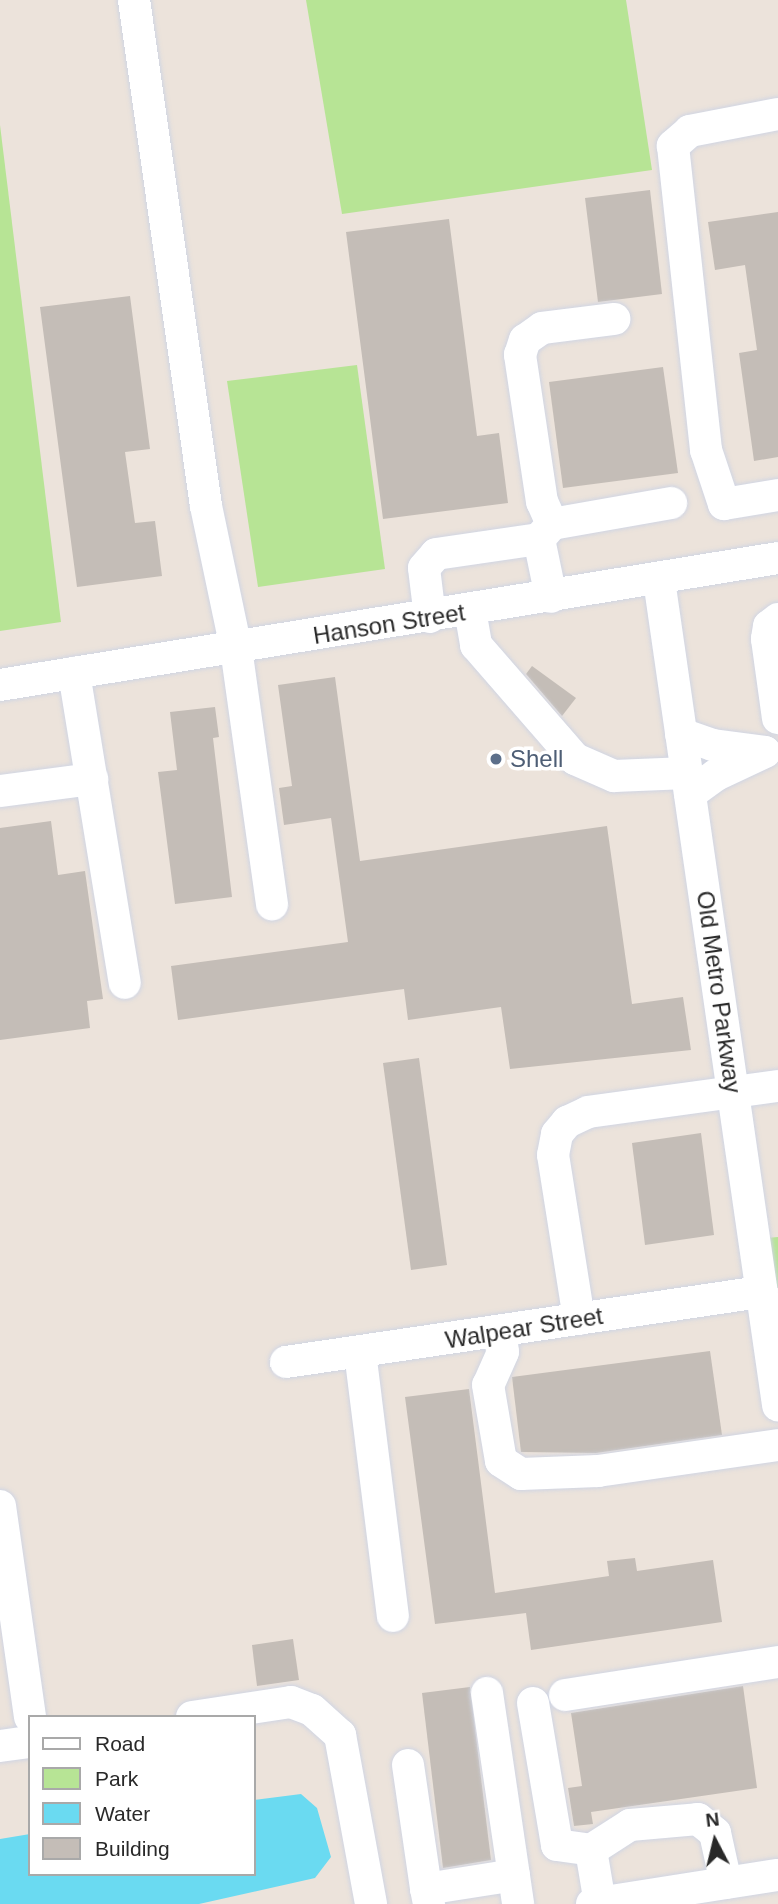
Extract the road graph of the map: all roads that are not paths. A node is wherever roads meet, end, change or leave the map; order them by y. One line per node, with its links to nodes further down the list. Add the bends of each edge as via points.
1 (134, 0): 13 (street, via 206,506)
2 (778, 114): 4 (street, via 690,131 673,146 706,450 724,504)
3 (614, 319): 6 (street, via 542,328 525,340 520,355)
4 (778, 495)
5 (671, 503): 6 (street)
6 (545, 532): 9 (street); 11 (street, via 436,554 424,568)
7 (778, 558): 8 (street, Hanson Street)
8 (659, 580): 9 (street, Hanson Street); 18 (street, Old Metro Parkway)
9 (551, 597): 10 (street, Hanson Street)
10 (470, 610): 11 (street, Hanson Street); 21 (street, via 476,645 575,759 614,776)
11 (430, 617): 13 (street, Hanson Street)
12 (778, 620): 15 (street, via 769,626 767,639)
13 (236, 648): 14 (street, Hanson Street); 23 (street)
14 (74, 673): 16 (street, Hanson Street); 20 (street)
15 (776, 681): 17 (street)
16 (0, 685)
17 (778, 718)
18 (681, 734): 19 (street, via 713,745); 21 (street, Old Metro Parkway)
19 (772, 743): 21 (street, via 716,775)
20 (92, 779): 22 (street); 24 (street)
21 (689, 784): 26 (street, Old Metro Parkway)
22 (0, 791)
23 (272, 904)
24 (125, 983)
25 (778, 1086): 26 (street)
26 (734, 1093): 27 (street, Old Metro Parkway); 28 (street, via 588,1112 567,1122 557,1134 554,1155)
27 (762, 1292): 28 (street, Walpear Street); 32 (street, Old Metro Parkway)
28 (579, 1319): 29 (street, Walpear Street)
29 (501, 1331): 30 (street, Walpear Street); 33 (street, via 503,1352 488,1385 501,1461 522,1474 598,1471)
30 (360, 1352): 31 (street, Walpear Street); 35 (street)
31 (286, 1362)
32 (778, 1405)
33 (778, 1444)
34 (0, 1506): 40 (street)
35 (393, 1616)
36 (778, 1661): 38 (street)
37 (487, 1693): 48 (street)
38 (565, 1695)
39 (533, 1703): 45 (street, via 557,1844)
40 (30, 1715)
41 (205, 1715): 51 (street, via 291,1702 312,1710 340,1735)
42 (28, 1742): 43 (street)
43 (0, 1746)
44 (408, 1765): 49 (street)
45 (591, 1850): 47 (street, via 630,1825 698,1819 715,1833); 50 (street)
46 (778, 1875): 47 (street)
47 (726, 1883): 50 (street)
48 (516, 1889): 49 (street)
49 (428, 1897)
50 (596, 1903)
51 (371, 1904)

